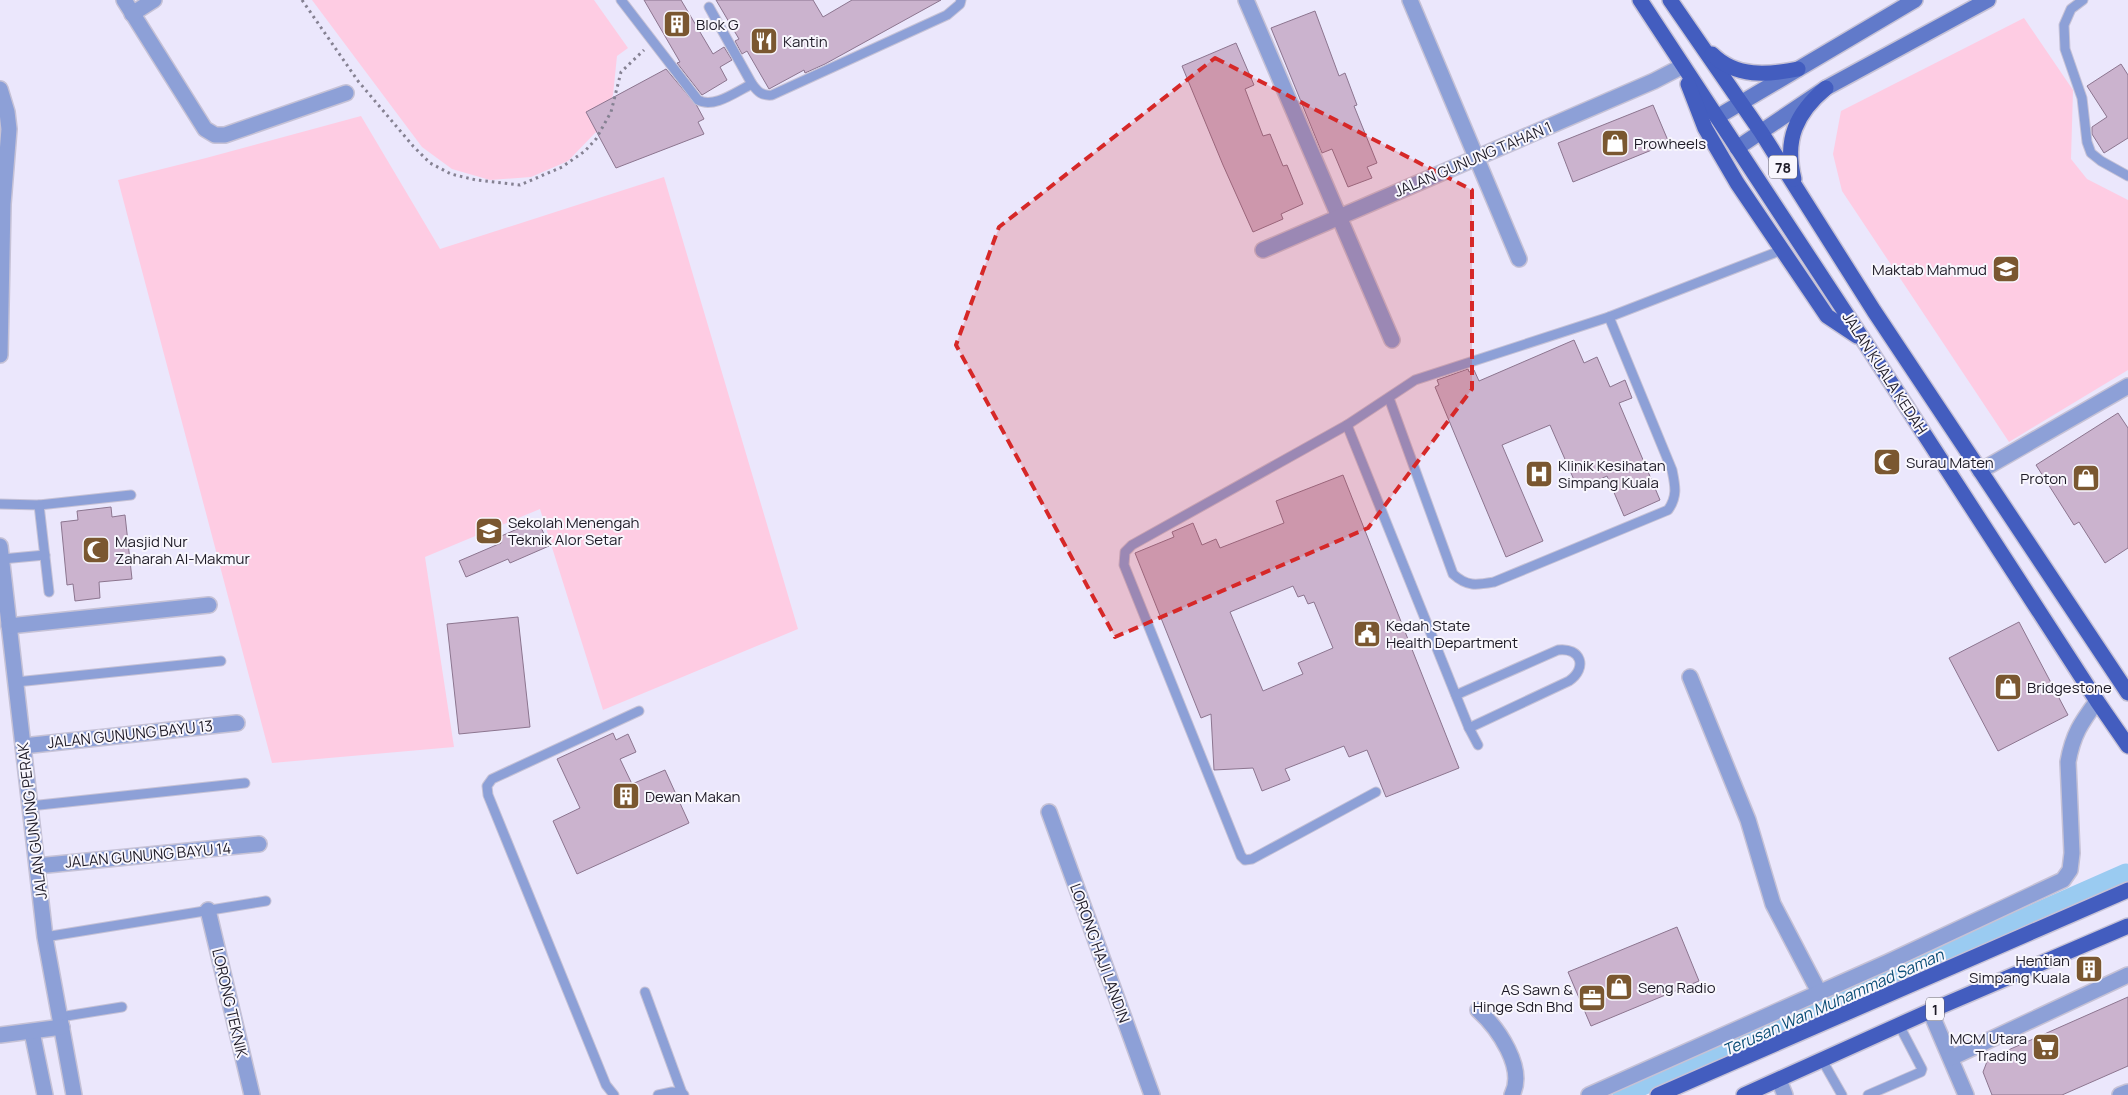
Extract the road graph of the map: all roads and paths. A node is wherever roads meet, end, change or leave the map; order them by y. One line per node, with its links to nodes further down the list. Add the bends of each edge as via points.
1 (124, 0): 14 (street)
2 (154, 0): 14 (street)
3 (302, 0): 15 (path, via 358,81 430,163 451,174 498,183 520,184 540,178 585,150 596,139 611,112 621,72 643,54)
4 (621, 0): 15 (lane)
5 (961, 0): 19 (lane, via 947,15 772,95 765,96)
6 (1246, 0): 31 (street)
7 (1410, 0): 27 (street)
8 (1640, 0): 17 (main road, JALAN KUALA KEDAH / 78)
9 (1670, 0): 16 (main road, JALAN KUALA KEDAH / 78)
10 (1915, 0): 18 (main road)
11 (1988, 0): 20 (main road)
12 (2083, 0): 28 (lane, via 2071,9 2064,25 2066,48 2082,98 2087,142 2091,153)
13 (709, 7): 19 (lane)
14 (132, 14): 22 (street, via 205,129 215,136)
15 (650, 38): 19 (lane, via 698,100 705,104)
16 (1702, 44): 18 (main road, via 1717,59 1742,71 1777,74); 23 (main road, JALAN KUALA KEDAH / 78)
17 (1683, 66): 24 (main road, JALAN KUALA KEDAH / 78); 27 (street, JALAN GUNUNG TAHAN 1); 33 (main road, via 1705,128)
18 (1798, 69): 23 (main road)
19 (752, 84)
20 (1826, 88): 25 (main road); 29 (main road, via 1801,114 1793,131 1791,168)
21 (0, 89): 30 (street, via 9,129)
22 (346, 92)
23 (1741, 103): 24 (main road); 25 (main road, JALAN KUALA KEDAH / 78)
24 (1717, 117): 26 (main road, JALAN KUALA KEDAH / 78)
25 (1761, 132): 26 (main road); 29 (main road, JALAN KUALA KEDAH / 78)
26 (1737, 148): 37 (main road, JALAN KUALA KEDAH / 78)
27 (1476, 158): 31 (street, JALAN GUNUNG TAHAN 1); 34 (street)
28 (2128, 176)
29 (1796, 186): 42 (main road, JALAN KUALA KEDAH / 78)
30 (2, 205): 38 (street)
31 (1339, 216): 32 (street, JALAN GUNUNG TAHAN 1); 36 (street)
32 (1263, 250)
33 (1782, 250): 35 (lane); 37 (main road, via 1827,316)
34 (1518, 258)
35 (1609, 317): 40 (lane, via 1415,380); 40 (lane, via 1672,470 1674,501 1668,510 1494,582 1463,583 1453,574)
36 (1392, 340)
37 (1864, 341): 56 (main road, JALAN KUALA KEDAH / 78)
38 (0, 355)
39 (2128, 386): 42 (street)
40 (1389, 398): 41 (lane)
41 (1347, 425): 55 (lane); 64 (lane, via 1132,545 1125,552 1124,565 1245,860 1252,860)
42 (1980, 471): 54 (main road, JALAN KUALA KEDAH / 78)
43 (131, 495): 45 (lane)
44 (0, 504): 45 (lane)
45 (39, 505): 47 (lane)
46 (1, 552): 47 (lane); 50 (street, JALAN GUNUNG PERAK)
47 (45, 555): 48 (lane)
48 (50, 592)
49 (209, 605): 50 (street)
50 (9, 626): 52 (street, JALAN GUNUNG PERAK)
51 (221, 661): 52 (lane)
52 (10, 673): 61 (street, JALAN GUNUNG PERAK)
53 (1690, 677): 76 (street, via 1748,820 1773,904)
54 (2128, 693)
55 (1456, 695): 59 (lane); 59 (lane, via 1558,650 1574,652 1579,660 1580,668 1569,681)
56 (2097, 701): 62 (main road, JALAN KUALA KEDAH / 78); 76 (street, via 2079,726 2070,748 2072,853 2070,870 2063,880)
57 (639, 711): 92 (lane, via 492,779 487,786 606,1085)
58 (237, 722): 61 (street, JALAN GUNUNG BAYU 13)
59 (1469, 728): 60 (lane)
60 (1478, 745)
61 (23, 746): 65 (street, JALAN GUNUNG PERAK)
62 (2128, 746)
63 (245, 783): 65 (lane)
64 (1376, 792)
65 (30, 806): 68 (street, JALAN GUNUNG PERAK)
66 (1049, 812): 94 (street, LORONG HAJI LANDIN)
67 (259, 844): 68 (street, JALAN GUNUNG BAYU 14)
68 (37, 866): 73 (street, JALAN GUNUNG PERAK)
69 (2128, 890): 97 (main road, 1)
70 (266, 901): 71 (lane)
71 (208, 910): 73 (lane); 91 (street, LORONG TEKNIK)
72 (2128, 926): 79 (main road, 1)
73 (45, 937): 80 (street, JALAN GUNUNG PERAK)
74 (2128, 975): 84 (street)
75 (645, 992): 88 (lane)
76 (1819, 992): 96 (street)
77 (122, 1007): 80 (lane)
78 (1478, 1010): 95 (street, via 1498,1030 1513,1064 1517,1082)
79 (1930, 1011): 81 (main road, 1); 84 (street)
80 (61, 1022): 82 (street); 90 (street, JALAN GUNUNG PERAK)
81 (1899, 1024): 85 (main road, 1); 101 (lane, via 1921,1072)
82 (32, 1032): 83 (street); 89 (street)
83 (1, 1034)
84 (1951, 1058): 102 (street)
85 (1822, 1060): 86 (main road, 1); 100 (lane)
86 (1779, 1080): 98 (main road, 1); 99 (street)
87 (2128, 1092): 103 (street)
88 (684, 1094): 93 (lane)
89 (45, 1095)
90 (74, 1095)
91 (252, 1095)
92 (614, 1095)
93 (658, 1095)
94 (1152, 1095)
95 (1512, 1095)
96 (1589, 1095)
97 (1658, 1095)
98 (1744, 1095)
99 (1785, 1095)
100 (1842, 1095)
101 (1868, 1095)
102 (1966, 1095)
103 (2120, 1095)

